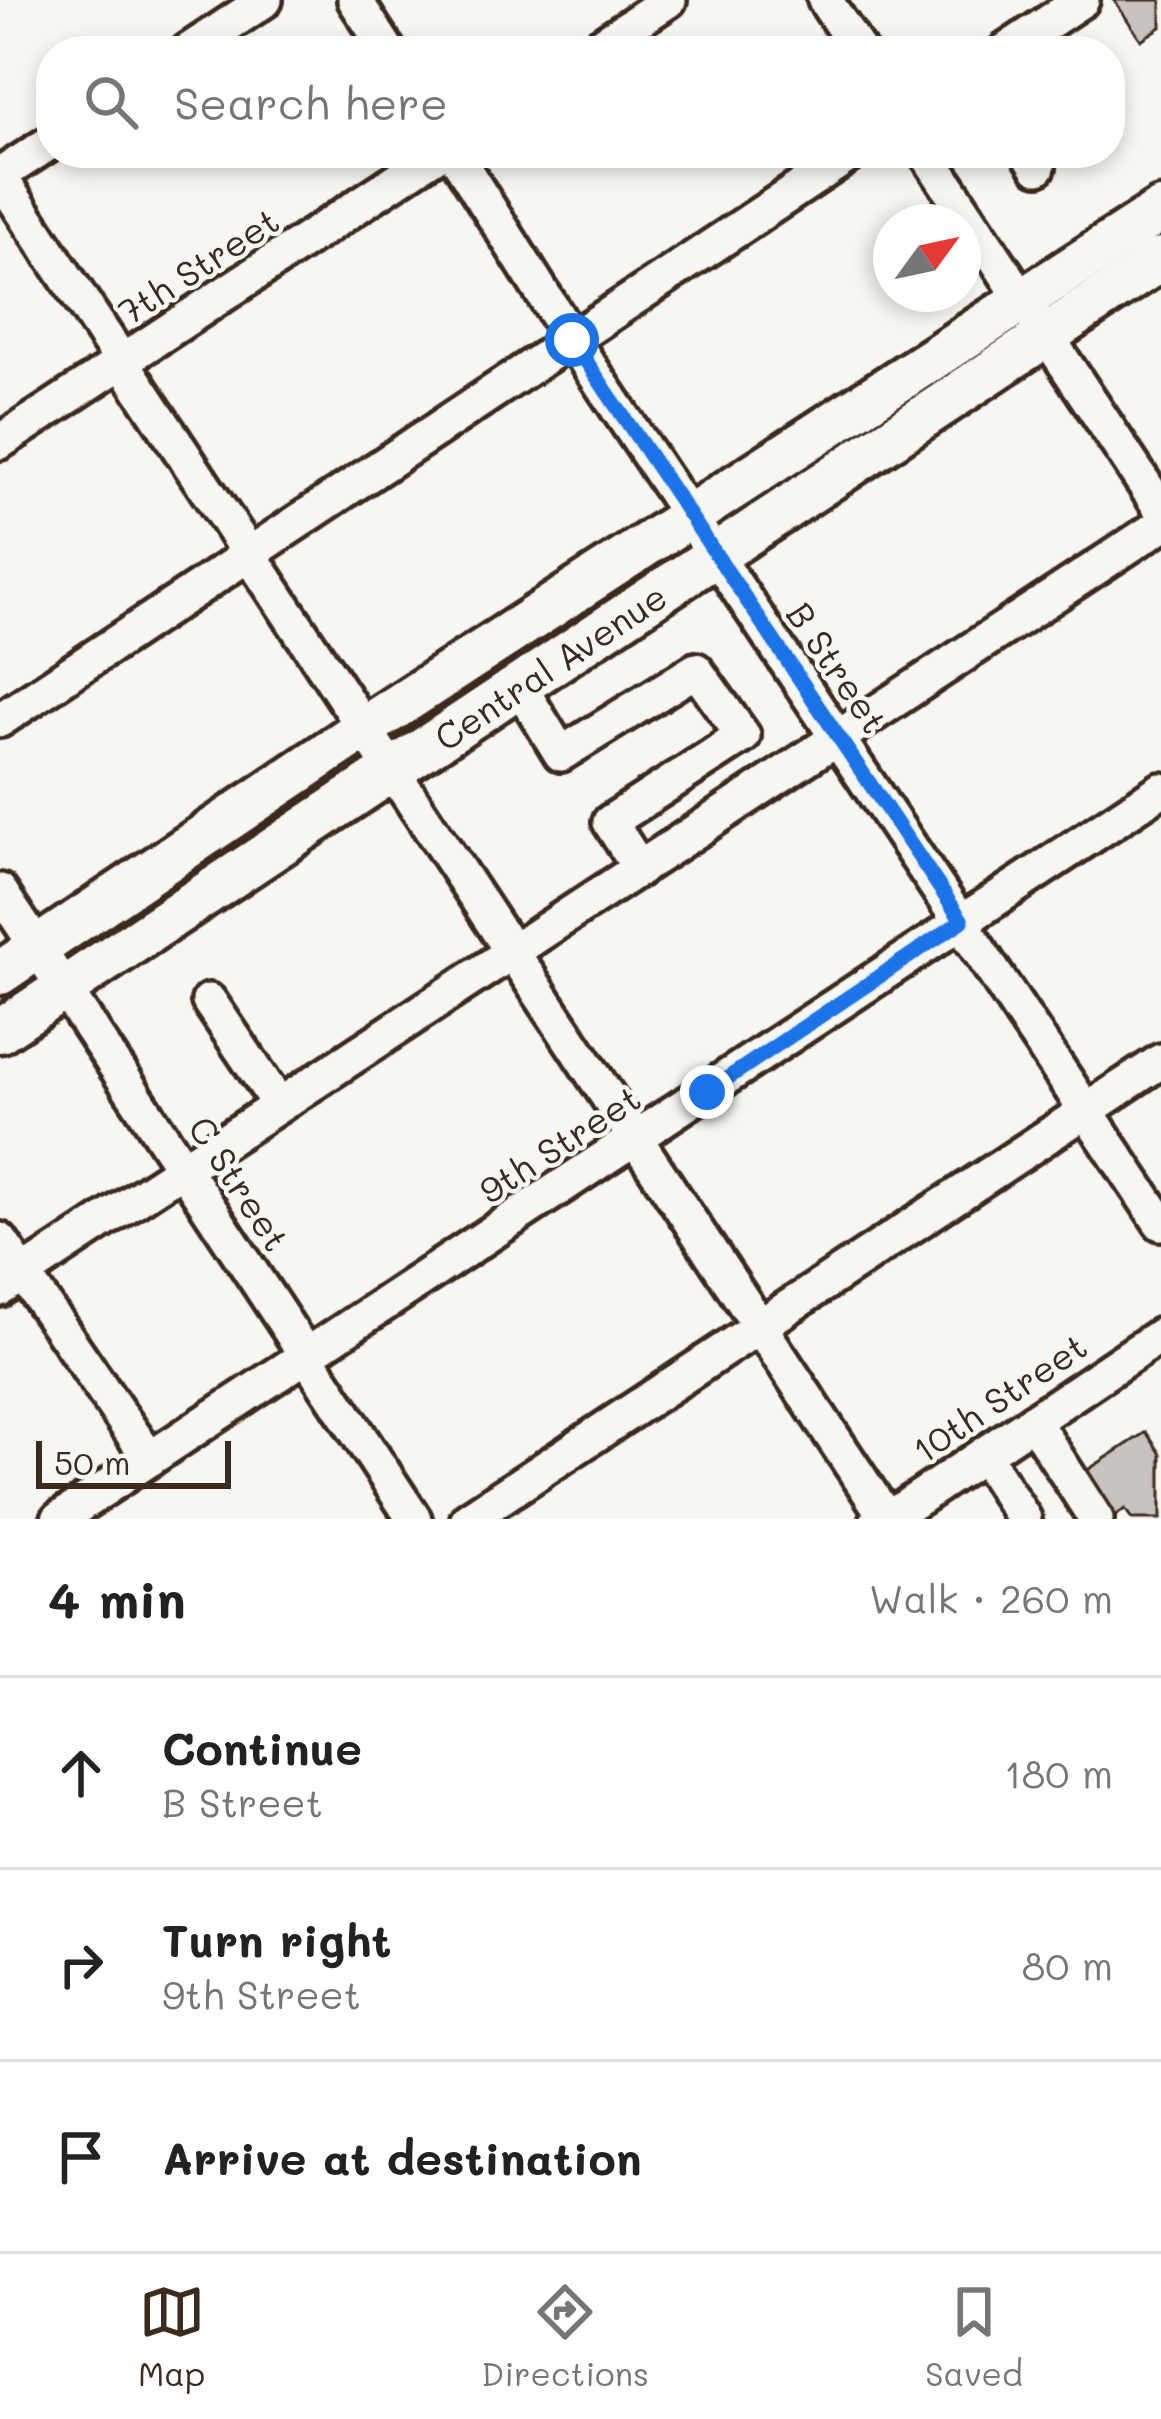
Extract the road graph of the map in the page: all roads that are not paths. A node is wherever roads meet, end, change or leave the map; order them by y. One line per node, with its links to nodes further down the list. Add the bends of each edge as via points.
1 (265, 0): 6 (street)
2 (355, 0): 7 (street)
3 (669, 0): 8 (street)
4 (825, 0): 9 (street)
5 (1077, 1): 10 (street)
6 (211, 36)
7 (378, 36)
8 (615, 36)
9 (849, 36)
10 (1027, 36)
11 (36, 152): 16 (street)
12 (415, 168): 21 (street, 7th Street)
13 (463, 168): 20 (street, B Street)
14 (830, 168): 20 (street)
15 (936, 168): 19 (street)
16 (0, 176): 21 (street)
17 (1161, 210): 19 (main road, Central Avenue)
18 (1161, 259): 19 (main road, Central Avenue)
19 (1036, 320): 23 (street); 24 (main road, Central Avenue); 27 (main road, Central Avenue)
20 (572, 340): 24 (street, B Street); 26 (street)
21 (121, 363): 22 (street, 7th Street); 26 (street)
22 (0, 442)
23 (1161, 509)
24 (692, 519): 27 (street, B Street); 30 (main road, Central Avenue)
25 (1161, 525): 31 (street)
26 (248, 555): 29 (street); 30 (street)
27 (718, 556): 28 (main road, Central Avenue); 31 (street, B Street)
28 (520, 687): 32 (main road, Central Avenue); 34 (street, via 561,754 696,670 743,736 610,822)
29 (0, 720)
30 (364, 728): 32 (street); 37 (main road, Central Avenue)
31 (838, 738): 34 (street); 36 (street, B Street)
32 (393, 771): 38 (street); 40 (main road, Central Avenue)
33 (1161, 790): 36 (street, 9th Street)
34 (640, 869): 38 (street)
35 (0, 891): 37 (street, C Street)
36 (962, 921): 45 (street, B Street); 46 (street, 9th Street)
37 (39, 947): 39 (main road, Central Avenue); 40 (street, C Street)
38 (512, 953): 44 (street); 46 (street)
39 (0, 973)
40 (66, 988): 42 (main road, Central Avenue); 47 (street, C Street)
41 (209, 1000): 44 (street)
42 (0, 1031)
43 (1161, 1060): 45 (street)
44 (279, 1105): 47 (street)
45 (1085, 1110): 48 (street, B Street); 51 (street)
46 (634, 1141): 51 (street); 53 (street, 9th Street)
47 (183, 1166): 50 (street); 53 (street, C Street)
48 (1161, 1223)
49 (0, 1240): 50 (street)
50 (11, 1281): 56 (street)
51 (760, 1328): 57 (street); 60 (street)
52 (1161, 1335): 54 (street, 10th Street)
53 (305, 1356): 56 (street, 9th Street); 59 (street, C Street)
54 (1033, 1421): 55 (street, 10th Street); 62 (street)
55 (983, 1455): 57 (street, 10th Street); 61 (street)
56 (150, 1459): 58 (street, 9th Street)
57 (883, 1518)
58 (59, 1519)
59 (414, 1519)
60 (468, 1519)
61 (1024, 1519)
62 (1096, 1519)

